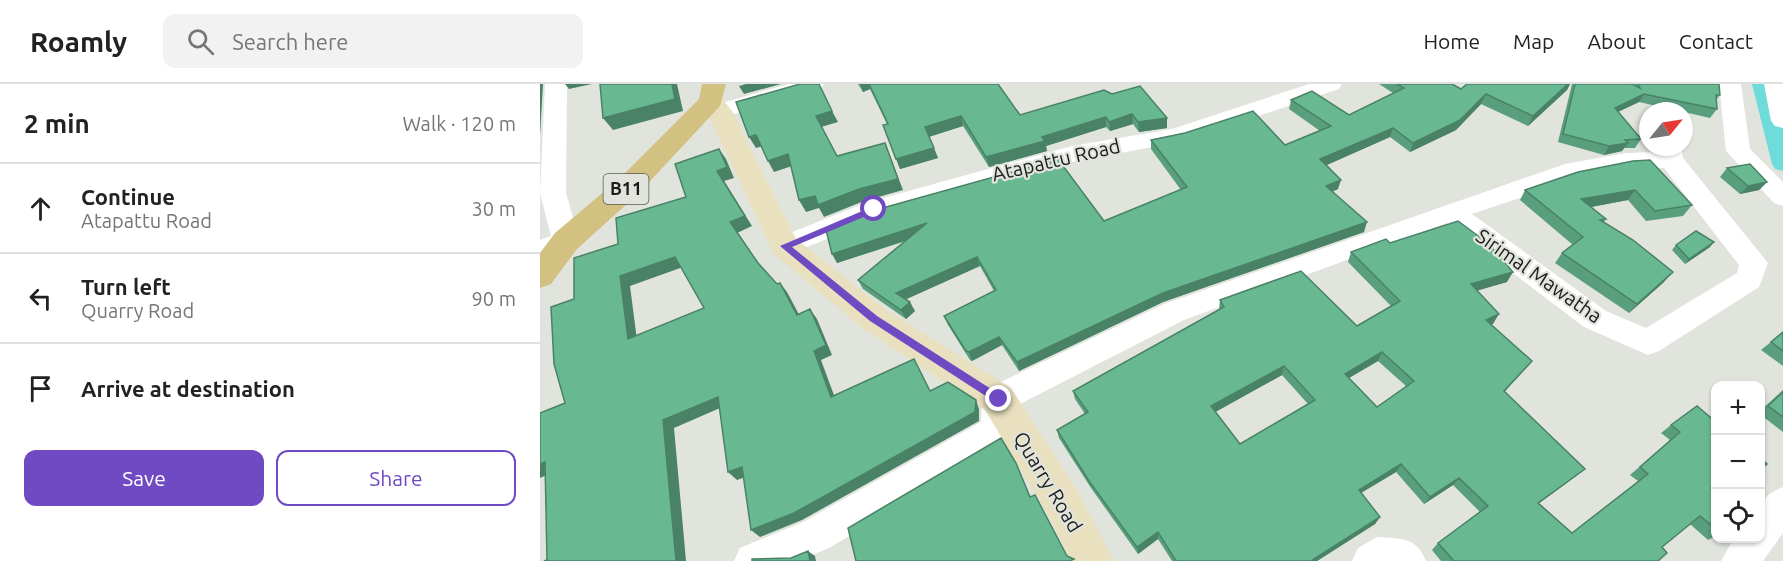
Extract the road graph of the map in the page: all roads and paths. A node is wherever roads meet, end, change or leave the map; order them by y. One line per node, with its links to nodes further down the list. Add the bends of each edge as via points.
1 (556, 84): 12 (street)
2 (813, 84): 6 (street)
3 (1330, 84): 13 (street, Atapattu Road, via 1176,136 1072,154 885,206)
4 (1730, 84): 10 (street, via 1738,151)
5 (1775, 84): 7 (street)
6 (715, 99): 12 (main road, B11, via 629,186); 13 (street, Quarry Road)
7 (1783, 122)
8 (1654, 156): 11 (street, Sirimal Mawatha, via 1574,170)
9 (1672, 156): 11 (street, Sirimal Mawatha, via 1754,263 1749,279 1648,342 1595,319)
10 (1783, 197)
11 (1450, 212): 15 (street, Sirimal Mawatha, via 1174,312)
12 (553, 245): 14 (main road, B11)
13 (785, 246): 15 (street, Quarry Road, via 873,318)
14 (540, 276)
15 (999, 399): 19 (street, via 997,430 816,535); 20 (street, Quarry Road)
16 (1783, 504): 17 (street)
17 (1765, 529)
18 (1753, 543): 23 (street)
19 (753, 561)
20 (1094, 561)
21 (1371, 561): 22 (street, via 1377,556)
22 (1407, 561)
23 (1740, 561)

